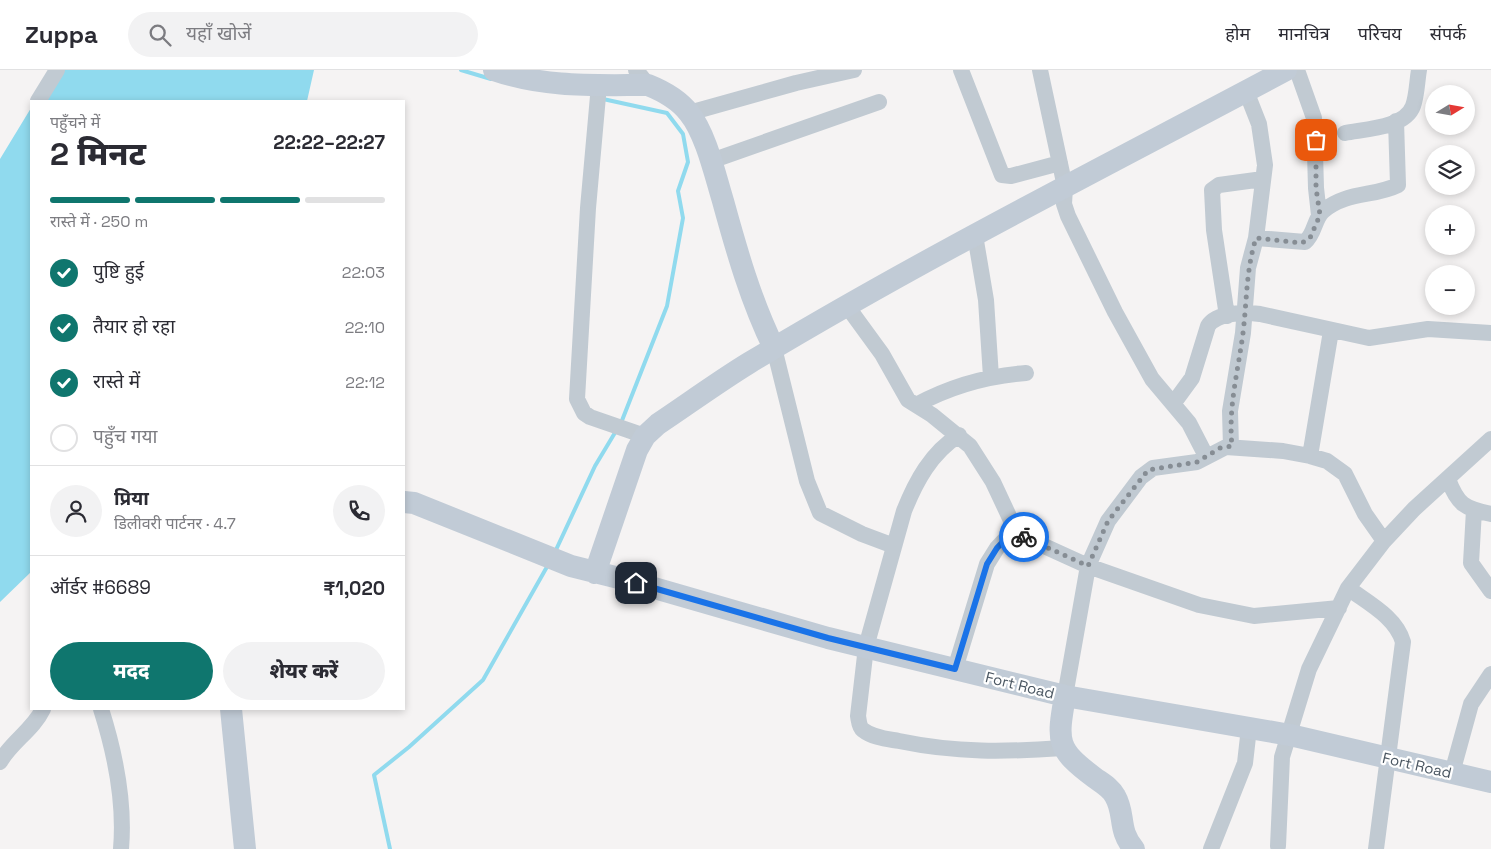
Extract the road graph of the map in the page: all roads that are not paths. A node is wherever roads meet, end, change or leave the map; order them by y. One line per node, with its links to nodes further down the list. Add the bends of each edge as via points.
1 (57, 70): 11 (street)
2 (494, 70): 9 (street, via 550,84)
3 (854, 70): 13 (street)
4 (961, 70): 17 (street, via 1002,175 1011,176)
5 (1040, 70): 17 (street)
6 (1418, 70): 14 (street, via 1413,108)
7 (1284, 71): 10 (street); 20 (street, via 1314,118)
8 (642, 78): 9 (street); 13 (street)
9 (599, 85): 34 (street, via 577,399 584,413 590,417)
10 (1246, 91): 18 (street, via 1262,138); 19 (street)
11 (39, 100)
12 (879, 102): 16 (street)
13 (689, 113): 16 (street)
14 (1396, 121): 15 (street); 20 (street, via 1398,186 1349,197)
15 (1345, 133)
16 (711, 161): 28 (street, via 747,283)
17 (1060, 164): 19 (street)
18 (1263, 179): 22 (street); 25 (street, via 1219,185 1212,190)
19 (1065, 187): 21 (street); 31 (street, via 1066,210 1115,312 1152,379)
20 (1320, 215): 22 (street, via 1306,242)
21 (975, 235): 23 (street); 30 (street, via 986,300)
22 (1256, 238): 24 (street, via 1248,268)
23 (847, 306): 28 (street); 32 (street, via 882,354 908,400)
24 (1244, 312): 25 (street); 26 (street); 36 (street, via 1230,411)
25 (1226, 316): 31 (street, via 1208,326 1192,378)
26 (1331, 331): 27 (street, via 1369,338 1428,329); 38 (street)
27 (1491, 333)
28 (774, 348): 34 (street, via 658,424); 45 (street, via 807,481 820,513)
29 (1026, 373): 30 (street)
30 (991, 377): 32 (street, via 957,385)
31 (1173, 404): 37 (street, via 1189,423)
32 (916, 405): 33 (street)
33 (959, 435): 43 (street, via 979,457); 45 (street, via 932,458 913,490)
34 (645, 436): 47 (street, via 630,467)
35 (1491, 439): 39 (street)
36 (1232, 446): 37 (street); 38 (street)
37 (1206, 456): 46 (street, via 1193,462 1148,470 1108,521)
38 (1310, 456): 44 (street, via 1328,461 1345,474 1365,514)
39 (1448, 479): 41 (street, via 1458,500); 44 (street)
40 (405, 502): 47 (street, Fort Road, via 550,559)
41 (1474, 510): 42 (street); 49 (street, via 1471,562)
42 (1491, 514)
43 (1015, 529): 46 (street, via 1033,541); 52 (street, via 987,564)
44 (1384, 541): 48 (street)
45 (894, 546): 51 (street)
46 (1088, 566): 50 (street, via 1184,600 1244,615); 54 (street)
47 (595, 573): 51 (street, Fort Road)
48 (1348, 588): 50 (street); 61 (street, via 1400,632 1402,642)
49 (1491, 591)
50 (1339, 608): 59 (street, via 1309,669)
51 (866, 647): 52 (street, Fort Road); 60 (street, via 858,716 862,730 876,736 962,751)
52 (955, 669): 54 (street, Fort Road)
53 (1491, 674): 63 (street, via 1471,704)
54 (1065, 696): 58 (street, Fort Road); 60 (street, via 1059,736)
55 (42, 710): 62 (street, via 8,748)
56 (101, 710): 66 (street, via 122,812)
57 (231, 710): 67 (street)
58 (1249, 728): 59 (street, Fort Road); 69 (street, via 1245,763)
59 (1290, 735): 61 (street, Fort Road); 65 (street, via 1280,767)
60 (1063, 748): 68 (street, via 1077,765 1111,790 1118,803 1124,836)
61 (1387, 758): 63 (street, Fort Road); 70 (street)
62 (0, 762)
63 (1452, 773): 64 (street, Fort Road)
64 (1491, 782)
65 (1278, 846)
66 (121, 849)
67 (244, 849)
68 (1134, 849)
69 (1211, 849)
70 (1376, 849)

